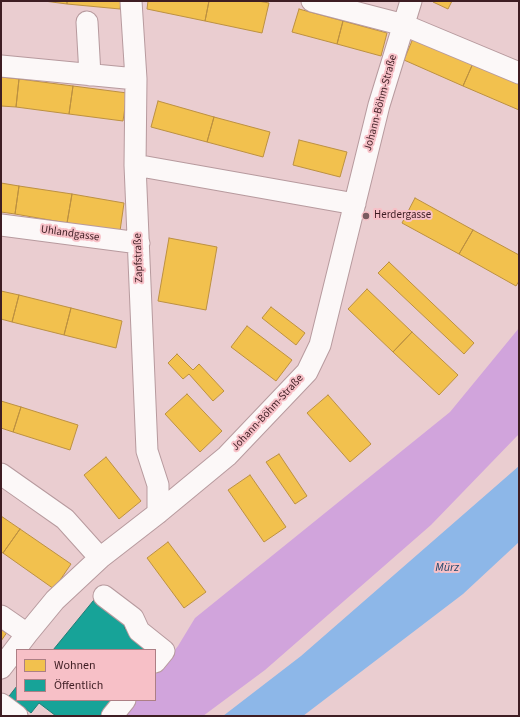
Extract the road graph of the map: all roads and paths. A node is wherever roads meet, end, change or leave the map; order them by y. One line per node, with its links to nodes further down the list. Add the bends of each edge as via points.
1 (131, 1): 9 (street, Zapfstraße)
2 (312, 1): 5 (street)
3 (411, 1): 5 (street, Johann-Böhm-Straße)
4 (87, 22): 8 (street)
5 (404, 25): 7 (street); 11 (street, Johann-Böhm-Straße, via 379,105)
6 (1, 66): 8 (street)
7 (519, 73)
8 (90, 75): 9 (street)
9 (136, 79): 10 (street, Zapfstraße)
10 (135, 165): 11 (street); 13 (street, Zapfstraße)
11 (355, 204): 15 (street, Johann-Böhm-Straße, via 320,345 307,372 227,456)
12 (1, 225): 13 (street, Uhlandgasse)
13 (139, 243): 15 (street, Zapfstraße, via 147,450 158,485)
14 (1, 474): 16 (street, via 64,519)
15 (158, 513): 16 (street, Johann-Böhm-Straße)
16 (100, 558): 19 (street, Johann-Böhm-Straße, via 55,600)
17 (104, 596): 20 (street, via 133,618 139,631 164,651)
18 (1, 616): 19 (street)
19 (27, 634): 21 (street, Johann-Böhm-Straße)
20 (156, 661)
21 (1, 668)
22 (124, 701): 25 (street)
23 (1, 704): 24 (street)
24 (17, 716)
25 (112, 716)

